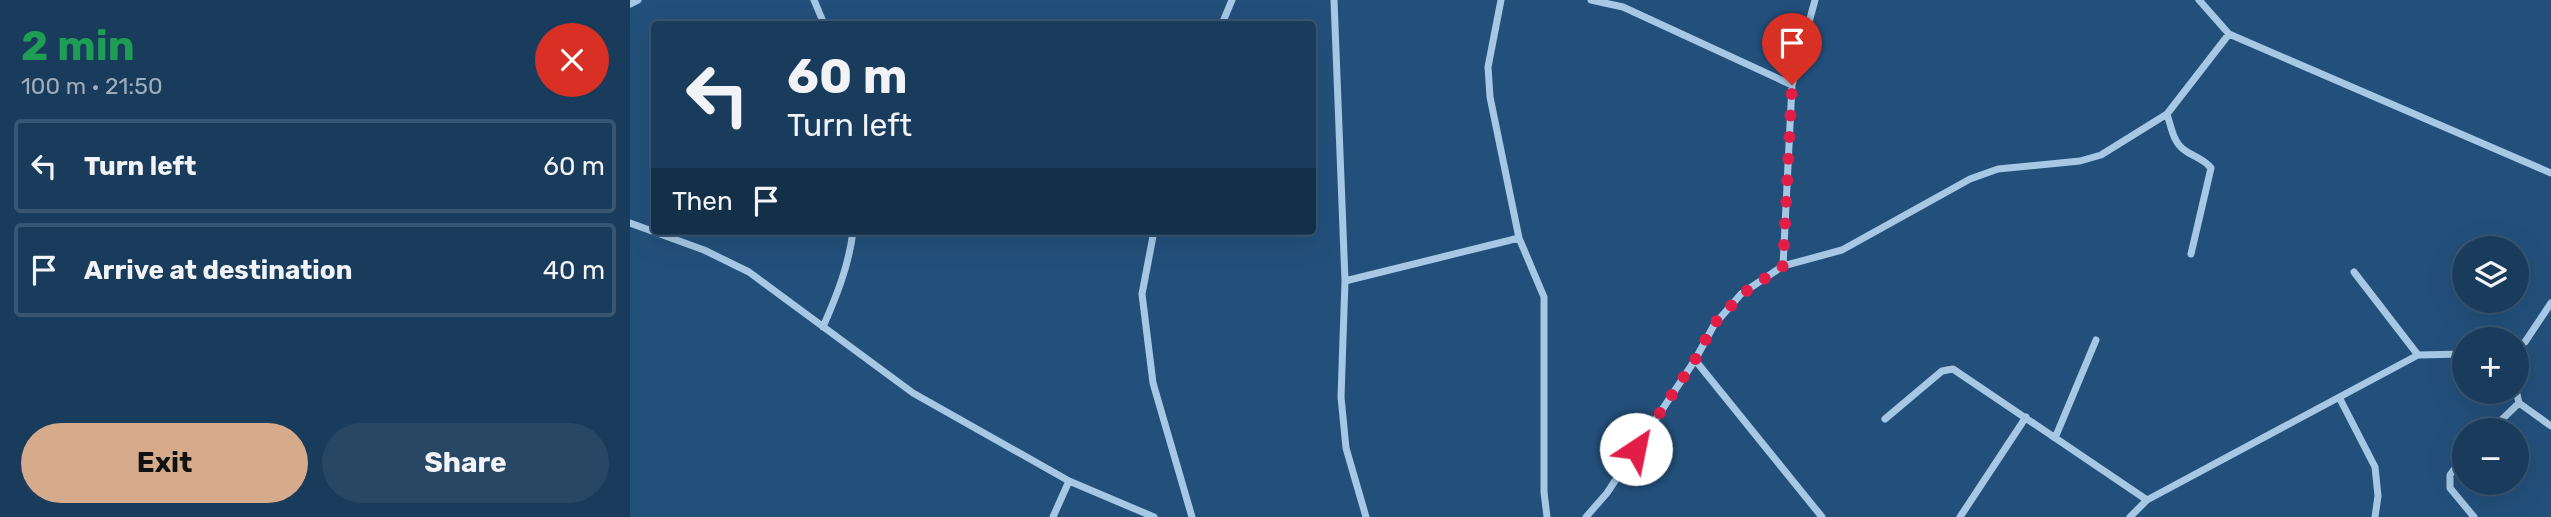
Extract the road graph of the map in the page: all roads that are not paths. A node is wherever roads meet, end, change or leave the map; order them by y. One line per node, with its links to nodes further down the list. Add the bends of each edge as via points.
1 (638, 0): 10 (street)
2 (814, 0): 11 (street)
3 (1232, 0): 12 (street)
4 (1334, 0): 26 (street)
5 (1501, 0): 22 (street, via 1488,67 1490,97)
6 (1591, 0): 9 (street)
7 (1815, 0): 14 (street)
8 (2199, 0): 13 (street)
9 (1624, 3): 14 (street)
10 (630, 4)
11 (823, 21)
12 (1223, 21)
13 (2229, 34): 15 (street); 16 (street)
14 (1792, 85): 24 (street)
15 (2167, 114): 23 (street, via 2175,140 2211,169); 24 (street, via 2101,155 1998,169 1970,179 1842,250)
16 (2551, 173)
17 (630, 223): 18 (street)
18 (651, 231)
19 (663, 235): 28 (street, via 749,272)
20 (853, 235): 28 (street, via 841,285)
21 (1153, 235): 49 (street, via 1143,295 1153,383)
22 (1519, 238): 26 (street); 51 (street, via 1544,297)
23 (2191, 254)
24 (1783, 266): 33 (street, via 1741,295 1714,324)
25 (2354, 272): 32 (street)
26 (1345, 281): 50 (street, via 1341,397 1346,448)
27 (2551, 303): 29 (street)
28 (823, 327): 43 (street, via 913,393)
29 (2529, 336)
30 (2096, 340): 41 (street)
31 (2452, 354): 32 (street)
32 (2418, 355): 34 (street)
33 (1695, 360): 52 (street, via 1607,493); 53 (street)
34 (2340, 399): 46 (street); 56 (street, via 2375,467)
35 (2518, 404): 38 (street)
36 (2520, 404): 40 (street)
37 (2026, 417): 39 (street, via 1953,369 1942,371); 41 (street); 54 (street)
38 (2503, 418)
39 (1885, 419)
40 (2551, 426)
41 (2055, 438): 46 (street)
42 (2452, 471): 44 (street)
43 (1069, 481): 47 (street); 48 (street)
44 (2452, 489)
45 (2457, 495): 57 (street)
46 (2147, 500): 55 (street)
47 (1053, 517)
48 (1154, 517)
49 (1192, 517)
50 (1366, 517)
51 (1547, 517)
52 (1586, 517)
53 (1822, 517)
54 (1960, 517)
55 (2130, 517)
56 (2375, 517)
57 (2474, 517)

